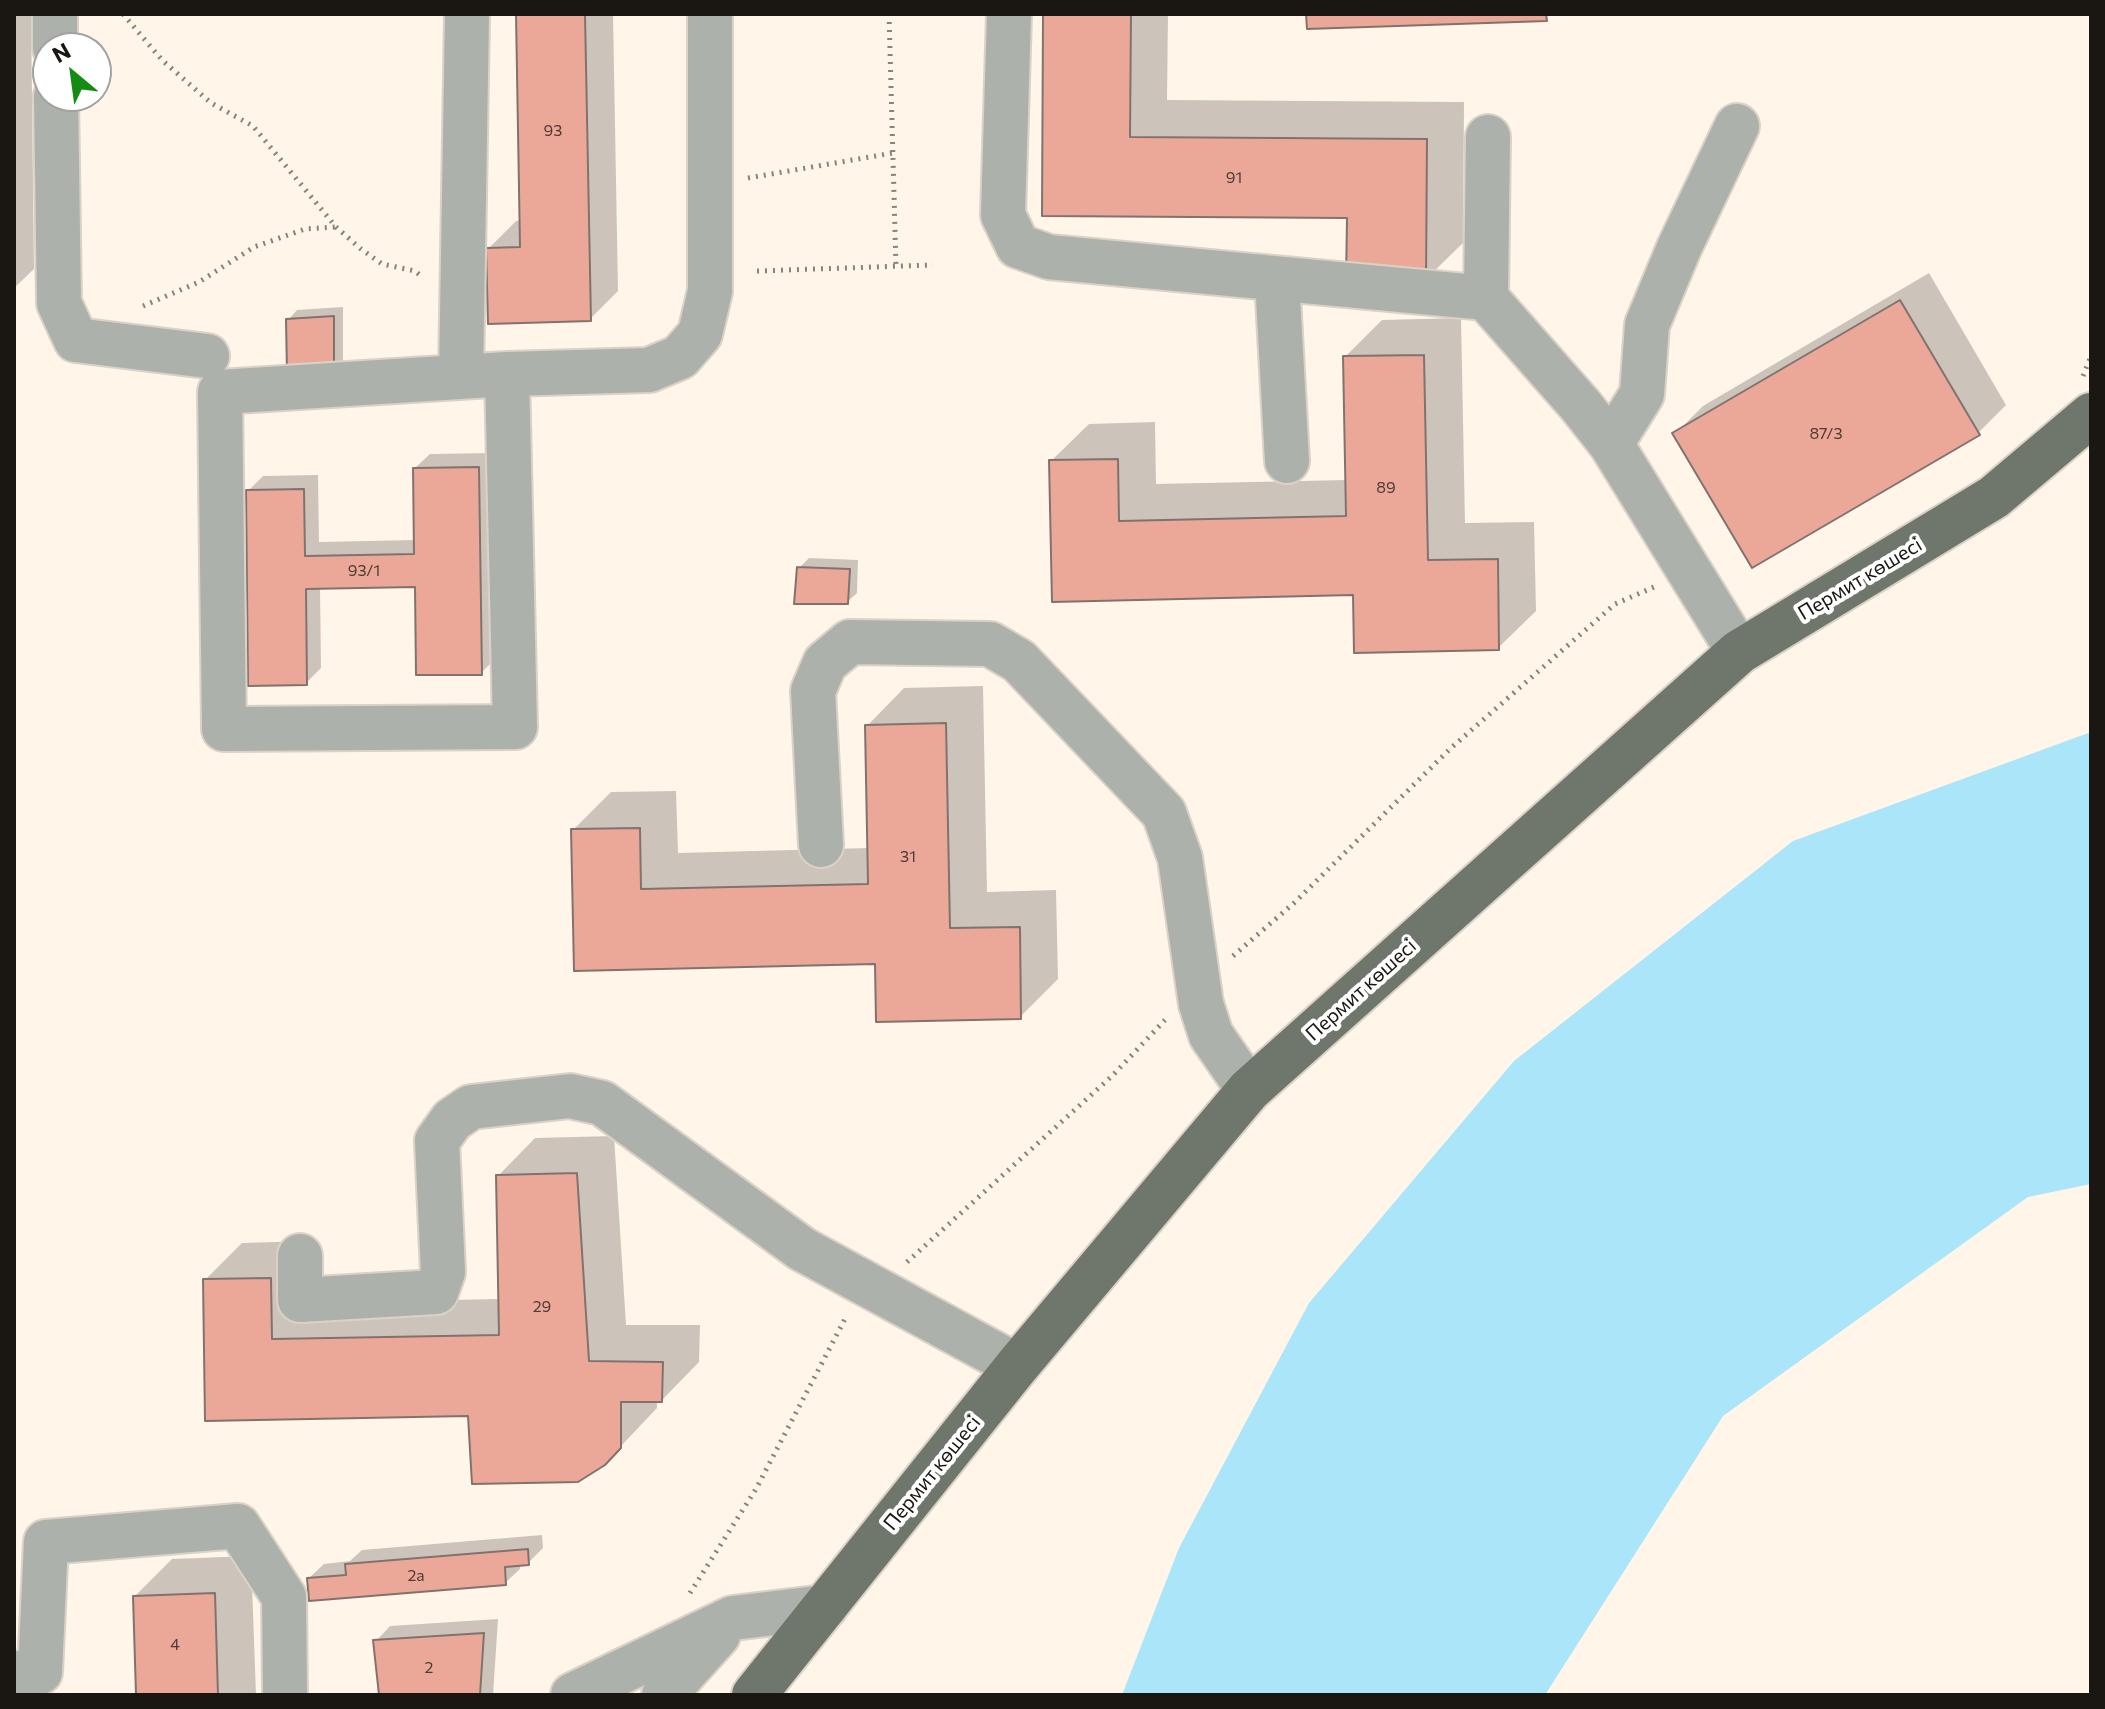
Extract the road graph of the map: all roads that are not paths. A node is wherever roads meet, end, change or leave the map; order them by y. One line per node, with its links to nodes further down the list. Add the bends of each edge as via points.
1 (467, 14): 11 (lane)
2 (710, 14): 10 (lane, via 710,291 700,334 680,357 649,370)
3 (1009, 14): 7 (lane, via 1003,215 1018,246 1049,257)
4 (56, 112): 9 (lane, via 59,303 76,340)
5 (1737, 126): 13 (lane, via 1647,325 1642,394)
6 (1488, 137): 8 (lane)
7 (1277, 279): 8 (lane); 14 (lane)
8 (1486, 298): 13 (lane)
9 (207, 356)
10 (507, 374): 11 (lane); 11 (lane, via 515,727 224,729 220,392)
11 (461, 377)
12 (2086, 397): 15 (main road, Пермит көшесі, via 1994,497)
13 (1611, 444): 15 (lane)
14 (1287, 461)
15 (1739, 652): 17 (main road, Пермит көшесі)
16 (821, 845): 17 (lane, via 813,691 825,663 850,642 990,644 1019,661 1164,813 1180,858 1201,1004 1211,1035)
17 (1249, 1090): 19 (main road, Пермит көшесі)
18 (300, 1256): 19 (lane, via 300,1300 436,1292 443,1272 437,1141 452,1120 471,1107 570,1096 602,1103 802,1249)
19 (1017, 1366): 20 (main road, Пермит көшесі)
20 (825, 1607): 21 (lane); 26 (main road, Пермит көшесі)
21 (733, 1618): 24 (lane); 25 (lane)
22 (14, 1673): 23 (lane, via 40,1672 46,1542 238,1526 284,1597)
23 (285, 1695)
24 (573, 1695)
25 (664, 1695)
26 (754, 1695)

